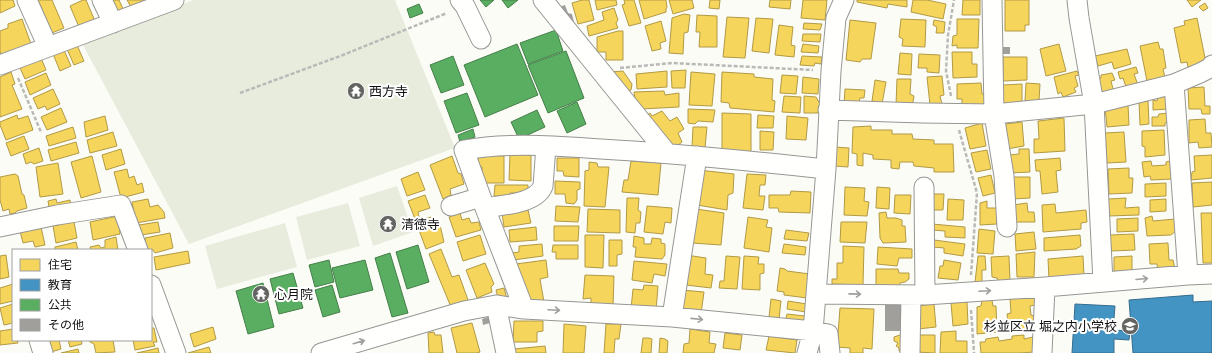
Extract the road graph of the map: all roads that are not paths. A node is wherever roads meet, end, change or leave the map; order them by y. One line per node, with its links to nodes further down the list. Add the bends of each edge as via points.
1 (27, 0): 11 (street)
2 (102, 0): 9 (street)
3 (171, 0): 9 (street)
4 (844, 0): 16 (street, via 836,18)
5 (992, 0): 17 (street)
6 (1077, 0): 15 (street)
7 (546, 1): 19 (street)
8 (462, 3): 10 (street)
9 (113, 23): 11 (street)
10 (481, 39)
11 (48, 47): 12 (street)
12 (5, 63)
13 (1212, 65): 14 (street, via 1200,74)
14 (1174, 84): 15 (street); 29 (street)
15 (1094, 104): 17 (street); 30 (street)
16 (828, 110): 17 (street); 21 (street)
17 (994, 114): 26 (street, via 1004,176)
18 (546, 146): 19 (street); 23 (street, via 541,191 528,200); 23 (street, via 486,146 464,150)
19 (667, 153): 20 (street)
20 (697, 156): 21 (street); 37 (street)
21 (826, 168): 33 (street)
22 (924, 187): 34 (street)
23 (483, 202): 24 (street); 36 (street)
24 (451, 206)
25 (0, 227): 27 (street, via 121,205)
26 (1007, 227)
27 (138, 249)
28 (1212, 274): 29 (street)
29 (1188, 275): 30 (street, one-way to 29)
30 (1103, 282): 31 (street)
31 (1046, 287): 34 (street, one-way to 31); 47 (street)
32 (152, 291): 41 (street)
33 (816, 294): 34 (street, one-way to 34); 38 (street)
34 (918, 295): 46 (street)
35 (496, 305): 36 (street); 42 (street, one-way to 35, via 464,311); 43 (street)
36 (524, 308): 37 (street, one-way to 37)
37 (672, 317): 38 (street, one-way to 38)
38 (813, 331): 44 (street); 45 (street, via 828,334)
39 (39, 341): 40 (street)
40 (43, 353)
41 (176, 353)
42 (321, 353)
43 (506, 353)
44 (807, 353)
45 (830, 353)
46 (910, 353)
47 (1042, 353)

